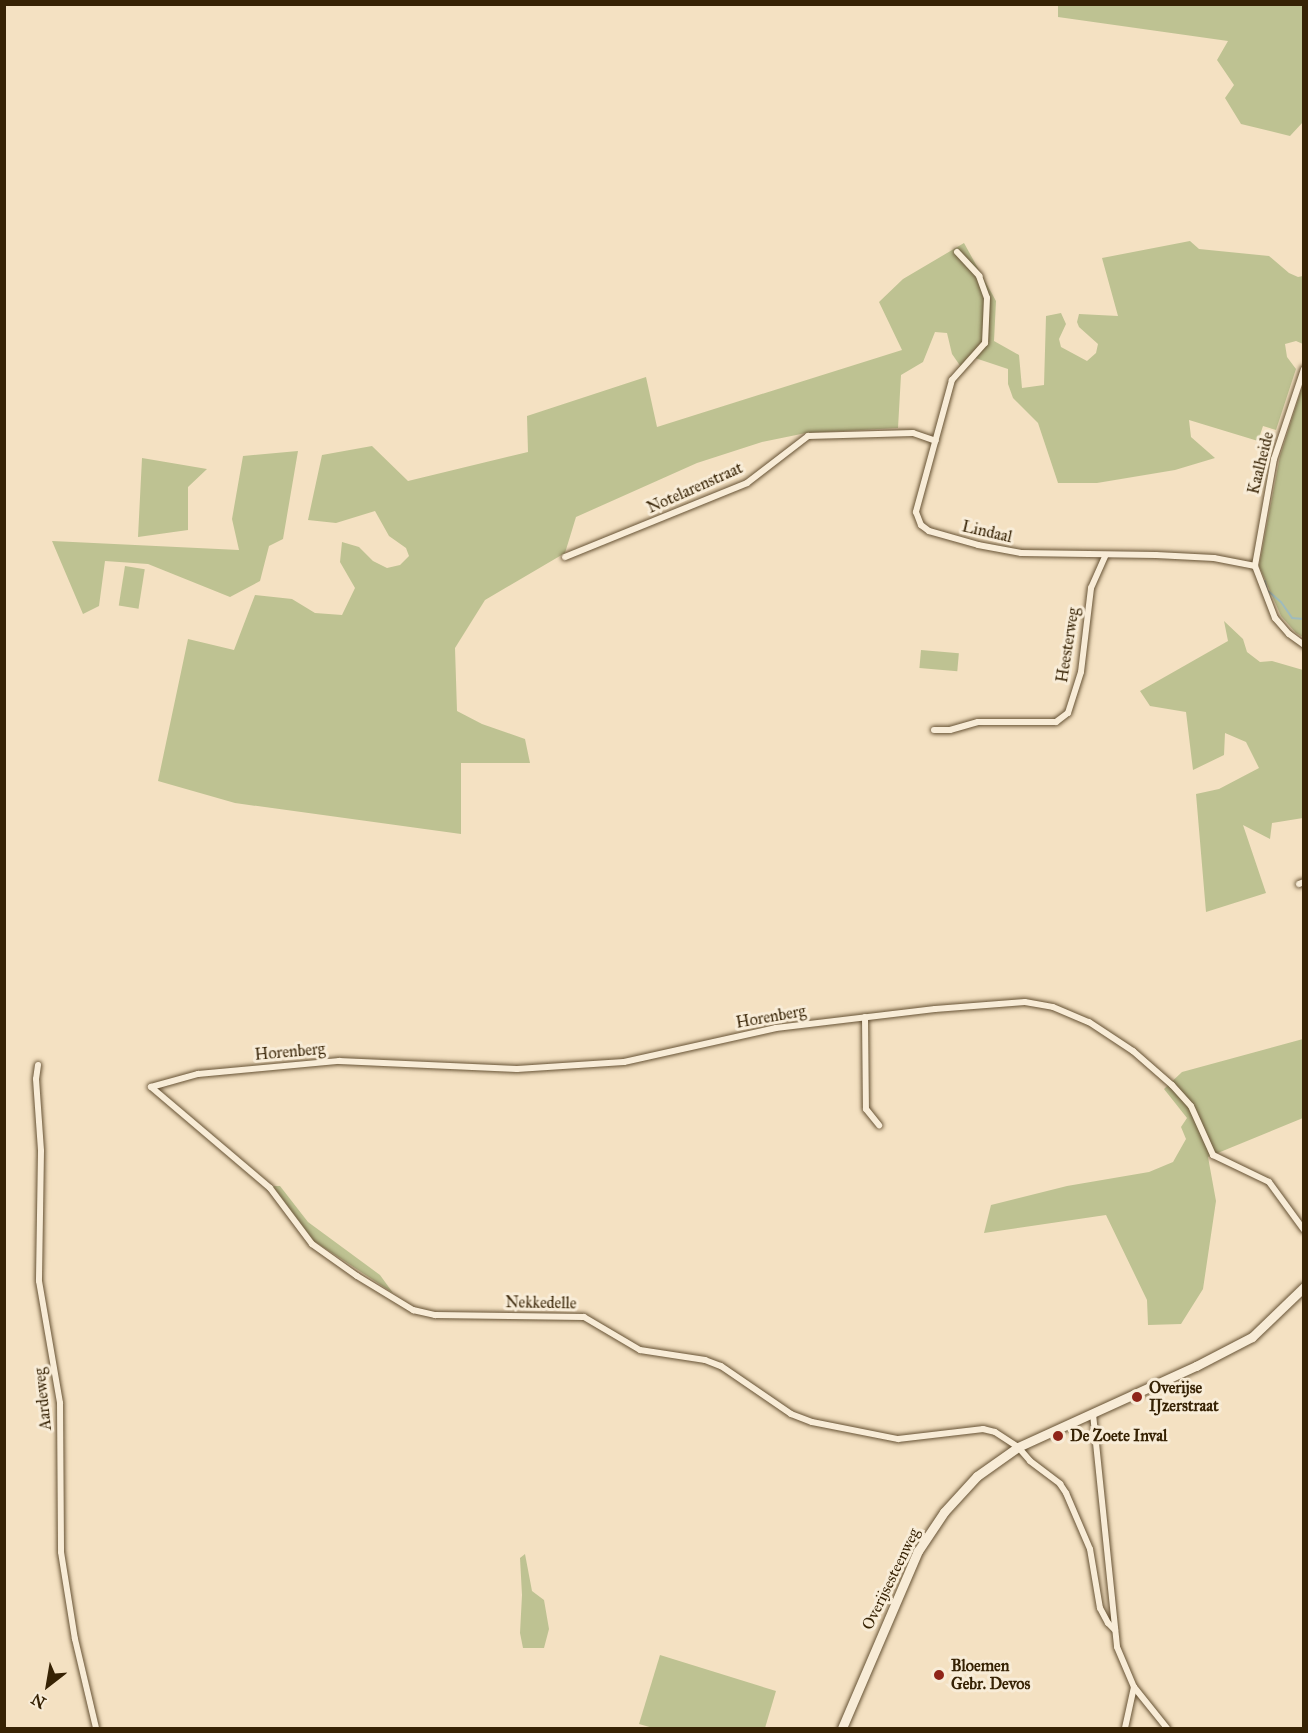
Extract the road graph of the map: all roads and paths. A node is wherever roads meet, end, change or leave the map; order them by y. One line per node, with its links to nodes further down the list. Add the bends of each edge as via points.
1 (957, 252): 3 (street, Lindaal, via 979,276 987,298 985,343 952,380)
2 (1304, 369): 6 (street, Kaalheide, via 1274,459)
3 (936, 441): 4 (street, Lindaal, via 916,512 924,528 1008,551); 5 (street, Notelarenstraat, via 913,433 808,436 747,483)
4 (1106, 555): 6 (street, Lindaal, via 1214,558); 8 (street, Heesterweg, via 1091,588 1081,672 1068,713 1056,722 978,722)
5 (565, 557)
6 (1255, 566): 7 (street, via 1275,618)
7 (1304, 645)
8 (934, 730)
9 (865, 1017): 11 (street, Horenberg, via 776,1028 624,1062 517,1069 339,1061 198,1074); 12 (street, via 866,1109); 13 (street, Horenberg, via 1025,1002 1053,1007 1089,1022 1133,1051 1172,1085 1191,1106 1212,1155 1269,1182)
10 (38, 1065): 19 (street, Aardeweg, via 39,1281 60,1403 61,1552 75,1639)
11 (151, 1087): 16 (street, Nekkedelle, via 270,1188 312,1244 413,1310 445,1316 584,1317 640,1350 721,1366 791,1414 812,1422 898,1439 983,1429)
12 (879, 1125)
13 (1304, 1230)
14 (1304, 1287): 15 (street, Overijsesteenweg, via 1252,1337)
15 (1093, 1414): 16 (street, Overijsesteenweg); 17 (street)
16 (1018, 1447): 17 (street, Nekkedelle, via 1066,1493 1090,1549 1100,1608); 20 (street, Overijsesteenweg, via 977,1476 930,1532 909,1571)
17 (1115, 1630): 18 (street, via 1117,1647)
18 (1134, 1687): 21 (street); 22 (street)
19 (96, 1728)
20 (842, 1728)
21 (1125, 1728)
22 (1167, 1728)

